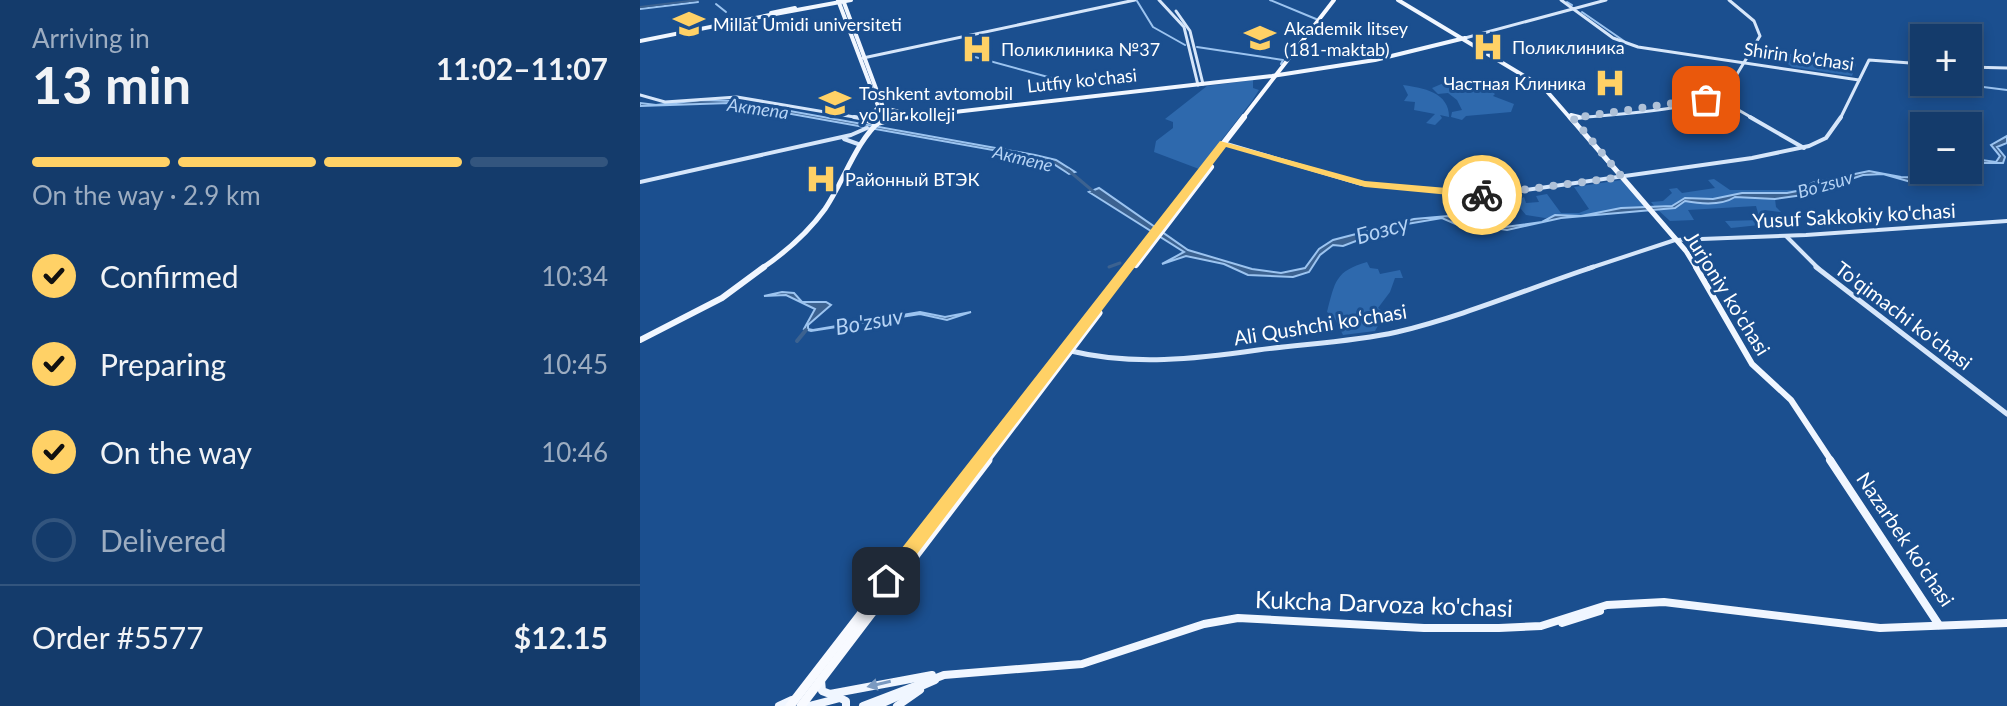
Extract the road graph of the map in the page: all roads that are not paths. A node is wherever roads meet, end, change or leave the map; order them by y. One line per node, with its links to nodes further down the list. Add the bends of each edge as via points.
1 (858, 0): 8 (main road)
2 (1135, 0): 9 (main road)
3 (1400, 0): 17 (main road)
4 (1562, 0): 12 (main road, Shirin ko'chasi)
5 (1597, 0): 12 (main road, Lutfiy ko'chasi)
6 (1606, 0): 12 (main road, Lutfiy ko'chasi)
7 (1729, 0): 20 (main road, via 1760,30 1760,40)
8 (843, 1): 13 (main road, bridge); 13 (main road); 13 (main road); 19 (main road)
9 (1119, 1): 19 (main road)
10 (1163, 2): 27 (main road, via 1189,28)
11 (1334, 3): 24 (highway)
12 (1573, 8): 17 (main road, Lutfiy ko'chasi); 20 (main road, Shirin ko'chasi, via 1626,44)
13 (765, 16): 16 (main road)
14 (703, 25): 16 (main road)
15 (712, 28): 16 (main road)
16 (691, 30): 18 (main road)
17 (1462, 37): 24 (main road, Lutfiy ko'chasi); 25 (main road); 25 (main road)
18 (640, 40)
19 (863, 57): 32 (main road)
20 (1745, 63): 26 (main road, Shirin ko'chasi); 30 (main road)
21 (1910, 63): 26 (main road, via 1869,60)
22 (1982, 67): 23 (main road)
23 (2007, 68)
24 (1279, 74): 27 (main road, Lutfiy ko'chasi); 36 (highway)
25 (1524, 74): 33 (main road, Jurjoniy ko'chasi, via 1547,88)
26 (1861, 80): 37 (main road, via 1837,129 1825,141)
27 (1200, 83): 28 (main road, Lutfiy ko'chasi); 28 (main road, Lutfiy ko'chasi)
28 (1141, 89): 31 (main road, Lutfiy ko'chasi)
29 (640, 96): 34 (main road, via 662,102 739,98); 34 (main road, via 665,102 740,97)
30 (1716, 97): 33 (main road); 37 (main road)
31 (987, 106): 32 (main road, Lutfiy ko'chasi, via 905,113); 34 (main road, Lutfiy ko'chasi)
32 (881, 108): 34 (main road); 34 (main road, via 885,113)
33 (1574, 118): 39 (main road, Jurjoniy ko'chasi)
34 (872, 124): 35 (main road); 38 (main road); 40 (main road, via 840,138)
35 (858, 144): 38 (main road); 40 (main road, via 835,140)
36 (1227, 144): 39 (main road, via 1361,185 1465,194); 47 (highway)
37 (1804, 148): 39 (main road)
38 (847, 170): 48 (main road, via 799,239 740,284)
39 (1624, 177): 43 (main road, Jurjoniy ko'chasi)
40 (640, 182)
41 (2007, 221): 42 (main road, Yusuf Sakkokiy ko'chasi)
42 (1785, 236): 43 (main road, Yusuf Sakkokiy ko'chasi); 52 (main road, To'qimachi ko'chasi, via 1808,261)
43 (1681, 240): 44 (main road); 45 (main road, Yusuf Sakkokiy ko'chasi); 50 (main road, Jurjoniy ko'chasi, via 1755,364)
44 (1668, 242): 45 (main road, Yusuf Sakkokiy ko'chasi)
45 (1648, 250): 46 (main road, Yusuf Sakkokiy ko'chasi)
46 (1496, 303): 49 (main road, Ali Qushchi koʻchasi, via 1395,332 1193,359 1100,358)
47 (1098, 311): 49 (highway); 51 (highway)
48 (640, 338)
49 (1071, 351): 51 (highway)
50 (1772, 380): 56 (main road, Nazarbek ko'chasi, via 1790,395)
51 (1028, 401): 53 (highway); 54 (highway)
52 (2007, 414)
53 (915, 543): 54 (highway); 59 (highway)
54 (901, 574): 58 (highway)
55 (2007, 625): 56 (main road, Kukcha Darvoza ko'chasi)
56 (1942, 626): 57 (main road, Kukcha Darvoza ko'chasi, via 1882,631 1649,605 1609,608 1535,630 1238,620 1094,663)
57 (940, 677): 58 (main road, one-way to 58, via 915,676 830,694 822,691); 64 (main road, Kukcha Darvoza ko'chasi); 65 (main road, Kukcha Darvoza ko'chasi); 66 (main road)
58 (821, 680): 59 (highway)
59 (799, 701): 60 (main road); 61 (highway)
60 (779, 706)
61 (790, 706)
62 (809, 706): 63 (main road, via 840,698)
63 (846, 706)
64 (863, 706)
65 (876, 706)
66 (897, 706)

